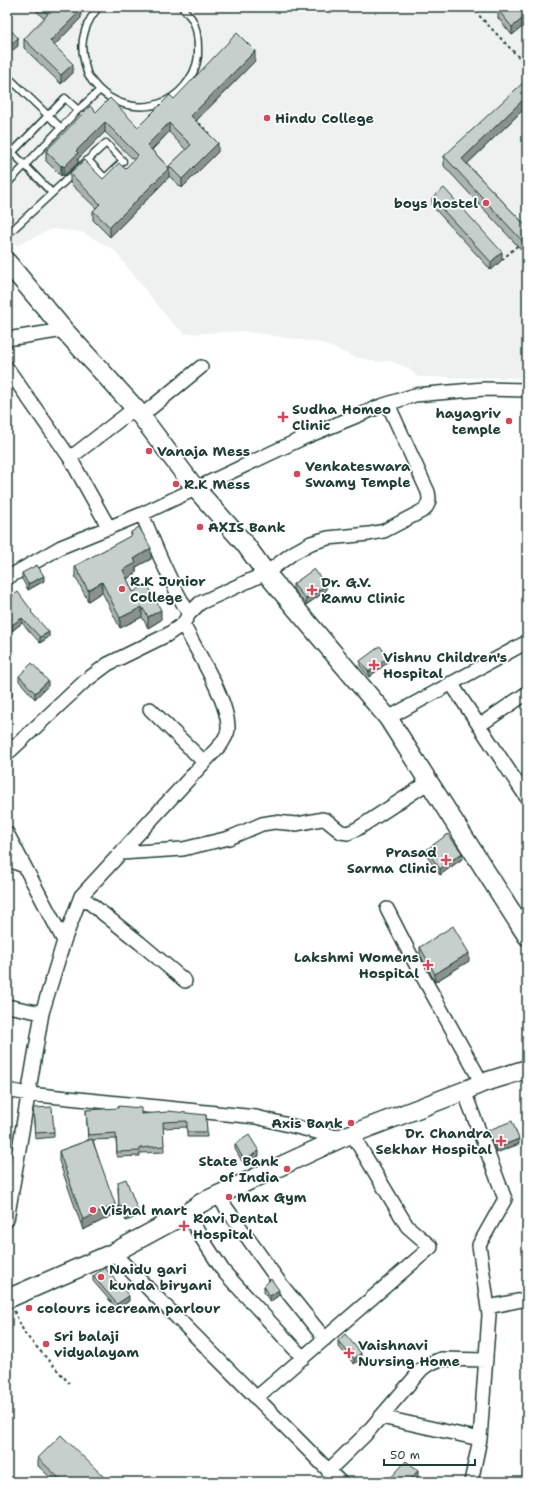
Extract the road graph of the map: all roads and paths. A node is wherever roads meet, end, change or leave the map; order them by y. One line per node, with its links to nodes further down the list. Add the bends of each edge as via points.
1 (99, 7): 6 (lane, via 83,34 82,54 88,74)
2 (182, 7): 6 (lane, via 192,19 198,36 199,55 194,73 183,88 169,100 151,106 132,106 115,101)
3 (471, 7): 4 (path)
4 (527, 66)
5 (7, 76): 8 (lane)
6 (100, 90): 7 (lane)
7 (78, 110): 8 (lane, via 65,98); 10 (lane)
8 (48, 116): 10 (lane); 12 (lane)
9 (194, 118): 11 (path)
10 (61, 128): 15 (lane)
11 (210, 133)
12 (12, 152): 13 (lane); 15 (lane)
13 (7, 158)
14 (88, 160): 14 (lane, via 106,143 123,161 105,178); 17 (lane)
15 (25, 165): 16 (lane); 17 (lane)
16 (7, 184)
17 (52, 193): 18 (lane)
18 (7, 235)
19 (522, 240): 20 (path)
20 (502, 260)
21 (7, 262): 22 (street)
22 (64, 330): 23 (street); 28 (street)
23 (7, 339)
24 (201, 367): 28 (street)
25 (7, 368): 29 (street)
26 (527, 390): 27 (street, via 484,389 415,395)
27 (388, 404): 30 (street, via 303,438); 33 (street, via 428,492 428,505 424,510 384,531 328,538 312,543 294,552)
28 (138, 412): 29 (street); 30 (street)
29 (70, 458): 32 (street)
30 (195, 488): 31 (street); 33 (street, via 245,544)
31 (142, 514): 32 (street); 35 (street)
32 (109, 528): 34 (street, via 61,548)
33 (266, 573): 35 (street, via 200,603); 40 (street)
34 (7, 578)
35 (186, 619): 42 (street, via 167,635 108,664 84,682); 43 (street, via 227,716 228,730 222,743)
36 (527, 642): 37 (street)
37 (451, 683): 40 (street); 41 (street)
38 (527, 693): 41 (street)
39 (150, 709): 43 (street)
40 (388, 718): 44 (street)
41 (480, 725): 45 (street)
42 (7, 754)
43 (204, 762): 47 (street)
44 (429, 782): 47 (street, via 348,833 341,832 322,819 297,824 274,822 262,824 229,838 183,849); 52 (street)
45 (527, 798)
46 (7, 833): 49 (street)
47 (121, 852): 50 (street)
48 (7, 859): 49 (street)
49 (24, 866): 53 (street)
50 (81, 896): 53 (street); 54 (street)
51 (387, 909): 58 (street, via 408,952)
52 (527, 936)
53 (64, 941): 56 (street)
54 (185, 981)
55 (7, 1006): 56 (street)
56 (42, 1013): 61 (street)
57 (527, 1069): 58 (street)
58 (482, 1083): 60 (street)
59 (7, 1090): 61 (street)
60 (464, 1091): 62 (street); 69 (street, via 505,1199 479,1245)
61 (29, 1094): 62 (street, via 256,1117); 65 (street)
62 (346, 1136): 63 (street); 70 (street, via 407,1226 432,1247)
63 (217, 1195): 64 (street); 70 (street, via 280,1283)
64 (187, 1213): 66 (street); 71 (street, via 224,1272)
65 (7, 1220)
66 (113, 1254): 68 (street); 74 (street)
67 (527, 1298): 69 (street)
68 (7, 1299): 73 (path, via 25,1334)
69 (488, 1307): 72 (street)
70 (325, 1338): 71 (street)
71 (303, 1358): 74 (street)
72 (486, 1360): 75 (street, via 441,1359 429,1364); 76 (street)
73 (69, 1383)
74 (256, 1398): 77 (street)
75 (381, 1417): 76 (street); 77 (street)
76 (480, 1439): 79 (street)
77 (328, 1471): 78 (street)
78 (340, 1482)
79 (471, 1482)

